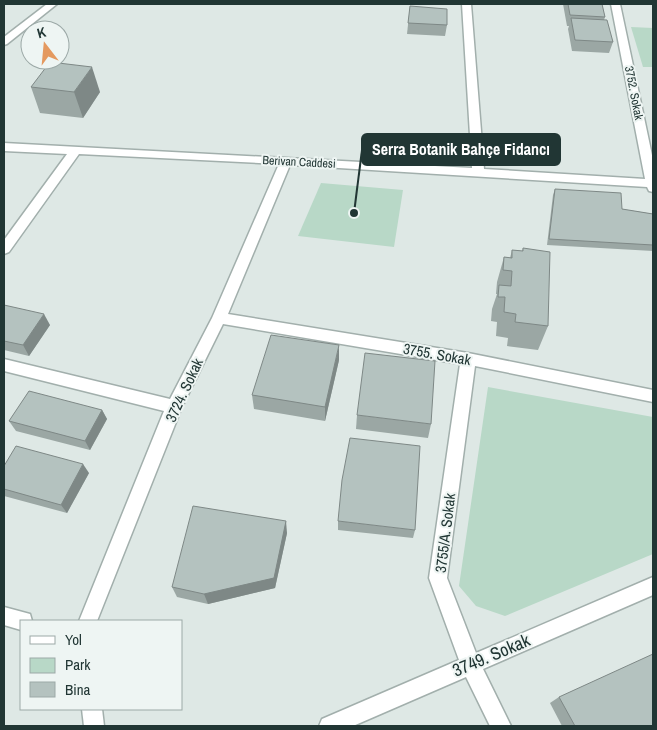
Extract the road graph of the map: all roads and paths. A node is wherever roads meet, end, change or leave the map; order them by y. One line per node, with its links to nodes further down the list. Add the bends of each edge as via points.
1 (52, 4): 4 (street)
2 (466, 4): 8 (street)
3 (616, 4): 9 (street, 3752. Sokak)
4 (4, 42)
5 (4, 147): 6 (street, Berivan Caddesi)
6 (75, 151): 7 (street, Berivan Caddesi); 10 (street)
7 (286, 161): 8 (street, Berivan Caddesi); 11 (street, 3724. Sokak)
8 (478, 173): 9 (street, Berivan Caddesi)
9 (653, 184)
10 (4, 249)
11 (219, 318): 12 (street, 3755. Sokak); 15 (street, 3724. Sokak)
12 (468, 359): 14 (street, 3755. Sokak); 20 (street, 3755/A. Sokak, via 438,578)
13 (4, 365): 15 (street)
14 (653, 396)
15 (174, 407): 19 (street, 3724. Sokak)
16 (653, 586): 20 (street, 3749. Sokak)
17 (4, 616): 18 (street)
18 (20, 620)
19 (88, 620)
20 (470, 664): 23 (street, 3749. Sokak); 24 (street, 3755/A. Sokak)
21 (92, 710): 22 (street)
22 (94, 726)
23 (330, 726)
24 (501, 726)

